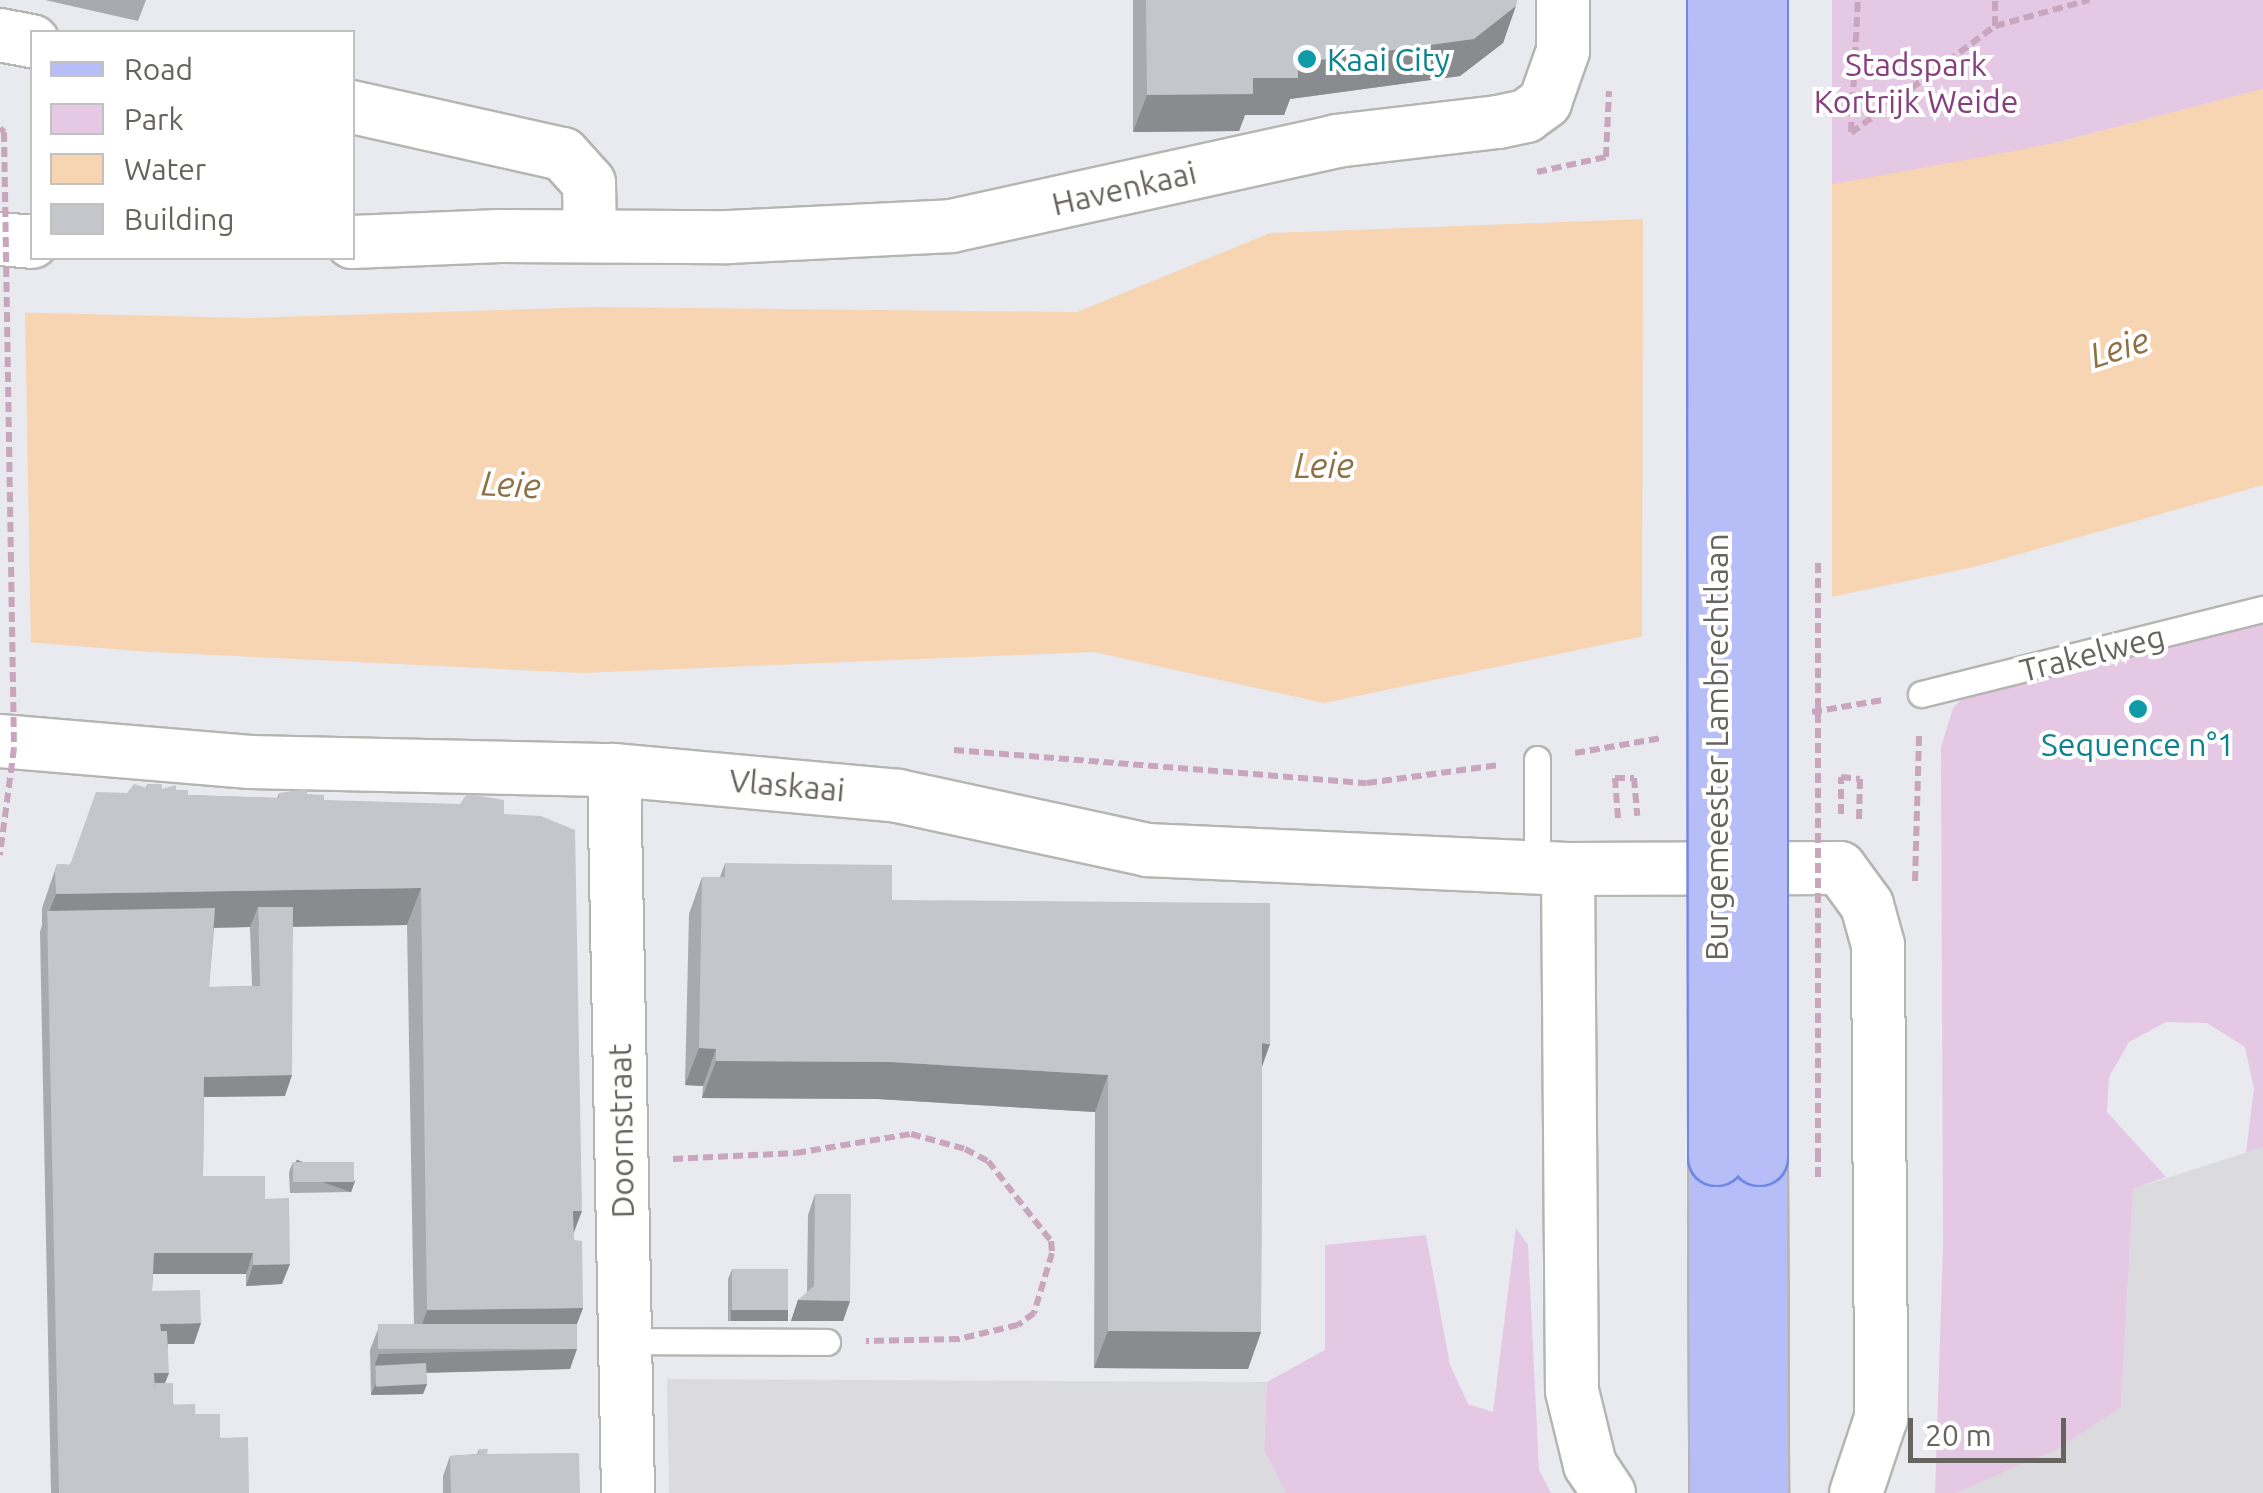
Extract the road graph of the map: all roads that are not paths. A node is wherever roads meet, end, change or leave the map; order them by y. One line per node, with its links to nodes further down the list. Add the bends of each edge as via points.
1 (1564, 0): 7 (street, Havenkaai, via 1556,81 1545,102 1526,116 1336,142 951,226 730,237)
2 (1715, 0): 17 (main road, Burgemeester Lambrechtlaan, bridge)
3 (1760, 0): 17 (main road, Burgemeester Lambrechtlaan, bridge)
4 (0, 35): 5 (street)
5 (30, 41)
6 (355, 108): 7 (street, via 563,154 589,183)
7 (590, 235): 10 (street, Havenkaai)
8 (0, 239): 9 (street)
9 (30, 242)
10 (355, 242)
11 (2263, 609): 12 (lane, Trakelweg)
12 (1920, 694)
13 (0, 741): 15 (street, Vlaskaai, via 250,762)
14 (1537, 760): 16 (lane)
15 (614, 770): 16 (street, Vlaskaai, via 898,796 1147,850); 18 (street, Doornstraat)
16 (1553, 869): 21 (street, via 1572,1391 1590,1465); 24 (street, Vlaskaai, via 1840,868 1867,905 1878,945 1880,1418)
17 (1738, 1157): 22 (main road, Burgemeester Lambrechtlaan); 23 (main road, Burgemeester Lambrechtlaan)
18 (626, 1340): 19 (lane); 20 (street, Doornstraat)
19 (827, 1342)
20 (628, 1493)
21 (1610, 1493)
22 (1717, 1493)
23 (1760, 1493)
24 (1856, 1493)

